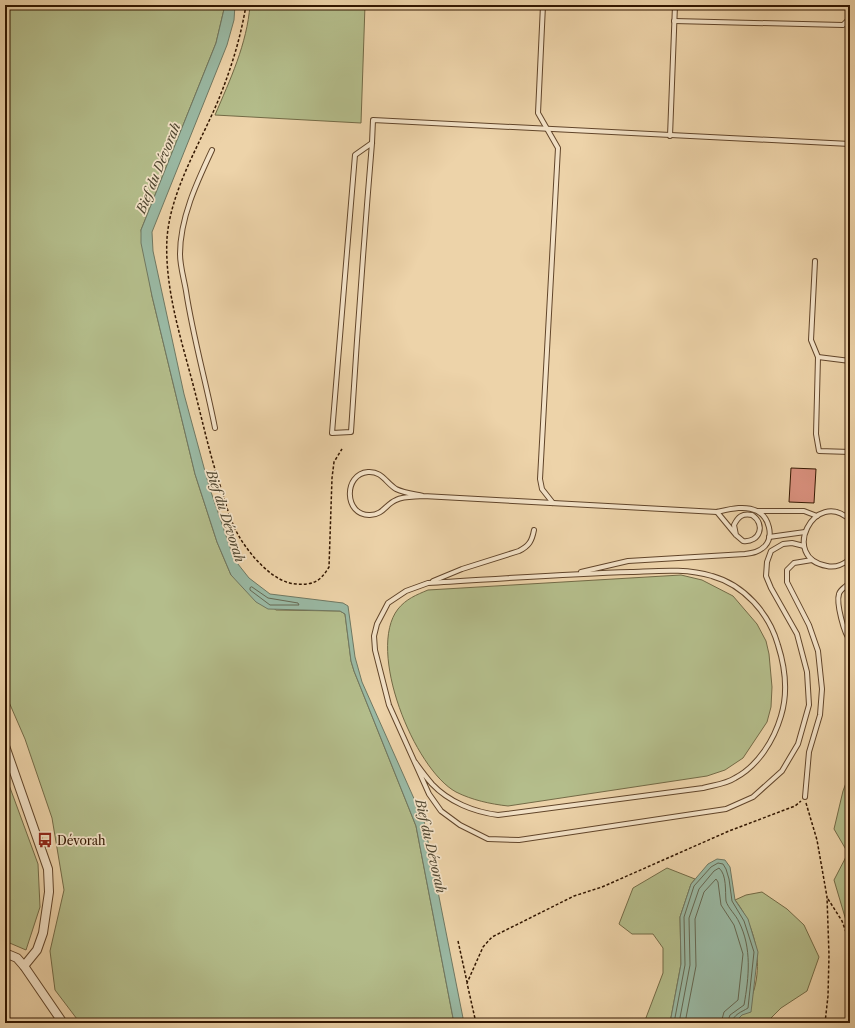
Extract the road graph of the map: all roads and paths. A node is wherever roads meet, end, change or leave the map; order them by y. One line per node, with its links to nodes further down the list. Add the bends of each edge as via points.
1 (246, 5): 15 (path, via 241,34 220,95 174,204 167,236 167,264 171,294 212,462 228,512 239,537 254,558 272,574 290,584 305,585 321,580 329,567 332,478 334,462)
2 (543, 5): 6 (lane, via 538,113)
3 (675, 5): 5 (lane)
4 (850, 18): 5 (lane, via 843,25)
5 (674, 21): 7 (lane)
6 (548, 129): 7 (lane); 8 (lane, via 373,120); 19 (lane, via 558,148 558,164 540,479 542,490)
7 (670, 136): 9 (lane)
8 (372, 143): 8 (lane, via 351,432 332,433 354,155)
9 (850, 144)
10 (212, 150): 14 (lane, via 194,189 182,233 180,255 190,316)
11 (815, 261): 12 (lane, via 811,340)
12 (818, 358): 13 (lane); 16 (lane, via 816,434 819,451)
13 (850, 362)
14 (215, 428)
15 (342, 449)
16 (850, 452)
17 (850, 467): 23 (lane)
18 (423, 496): 18 (lane, via 394,500 379,514 369,515 354,507 349,493 355,478 369,472 379,474 394,488); 19 (lane)
19 (553, 503): 21 (lane)
20 (758, 511): 21 (lane, via 746,508); 22 (lane, via 804,511); 27 (lane, via 765,518)
21 (717, 512): 26 (lane)
22 (817, 516): 23 (lane, via 834,512); 25 (lane, via 807,525)
23 (849, 519)
24 (534, 530): 32 (lane, via 528,546 519,551)
25 (804, 532): 27 (lane); 28 (lane)
26 (736, 535): 26 (lane, via 743,541 754,539 759,535 761,528 759,521 752,515 742,515 734,525)
27 (770, 537): 31 (lane, via 757,552 628,561)
28 (804, 546): 30 (lane); 36 (lane, via 783,544 772,551 767,562 766,576 797,634 807,672 809,705 798,744 786,764 753,796 726,809 690,816 519,840 488,839 441,812 429,794)
29 (850, 558): 30 (lane, via 839,566 830,567)
30 (812, 560): 37 (lane, via 794,563 787,570 787,582 809,625 818,651 822,689 820,715 809,752)
31 (570, 575): 32 (lane); 36 (lane, via 696,572 713,576 745,592 768,619 777,639 784,674 784,707 771,741 759,757 735,779 718,784 498,815 478,812 449,797 432,784)
32 (428, 583): 36 (lane, via 406,591 388,603 382,612 374,636 389,706)
33 (848, 585): 34 (lane, via 841,590 838,597 844,633)
34 (850, 640)
35 (5, 746): 42 (street, via 48,869 49,892 43,933 37,950)
36 (415, 762)
37 (805, 797): 38 (path); 43 (path, via 795,806 729,831 602,887 574,896 498,934 483,947)
38 (827, 897): 40 (path, via 842,921); 46 (path, via 829,962)
39 (458, 941): 43 (path)
40 (850, 943)
41 (5, 953): 42 (street, via 17,958)
42 (24, 966): 44 (street)
43 (467, 983): 45 (path)
44 (63, 1023)
45 (476, 1023)
46 (825, 1023)

